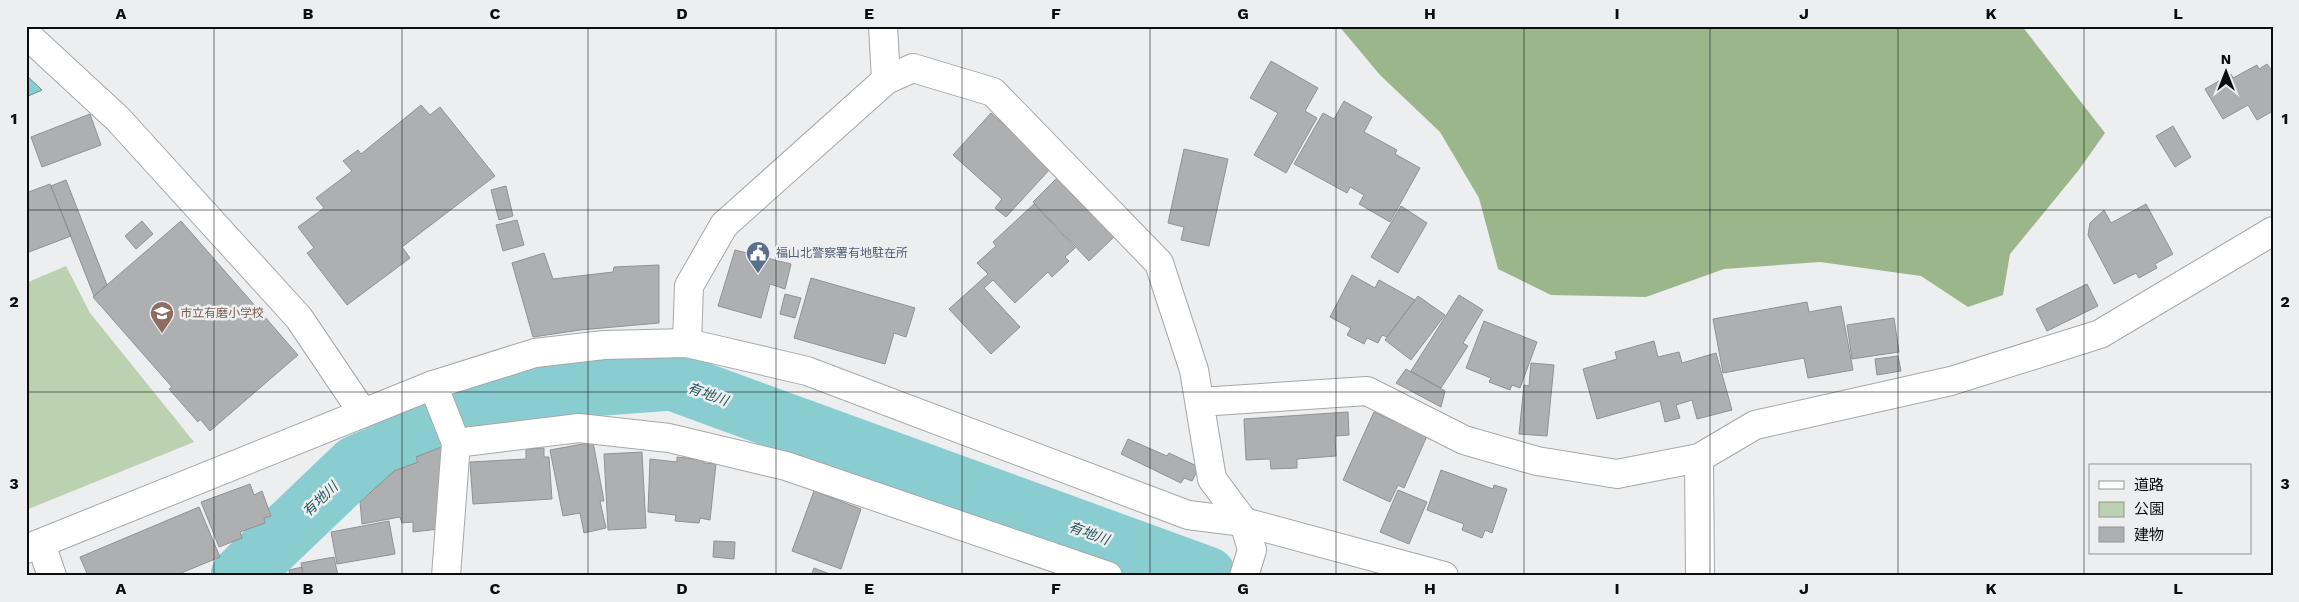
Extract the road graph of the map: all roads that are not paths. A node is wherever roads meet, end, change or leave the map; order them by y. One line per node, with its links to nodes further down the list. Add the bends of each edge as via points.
1 (883, 26): 3 (street)
2 (26, 34): 8 (street, via 118,119 299,318)
3 (886, 80): 5 (street, via 724,226 689,286); 7 (street, via 913,68 992,92 1159,262 1194,370)
4 (2273, 232): 10 (street, via 2100,334 1951,381 1755,425)
5 (687, 343): 6 (street, via 604,345 536,354); 11 (street, via 807,372 1188,515)
6 (433, 385): 8 (street); 9 (street)
7 (1200, 402): 10 (street, via 1367,391 1464,440 1536,461 1617,474); 11 (street, via 1212,479)
8 (363, 413): 12 (street)
9 (456, 443): 14 (street); 15 (street, via 579,428 669,438 786,466)
10 (1699, 458): 18 (street)
11 (1244, 522): 16 (street, via 1252,550); 17 (street)
12 (33, 546): 13 (street)
13 (52, 576)
14 (446, 576)
15 (1108, 576)
16 (1244, 576)
17 (1444, 576)
18 (1700, 576)

